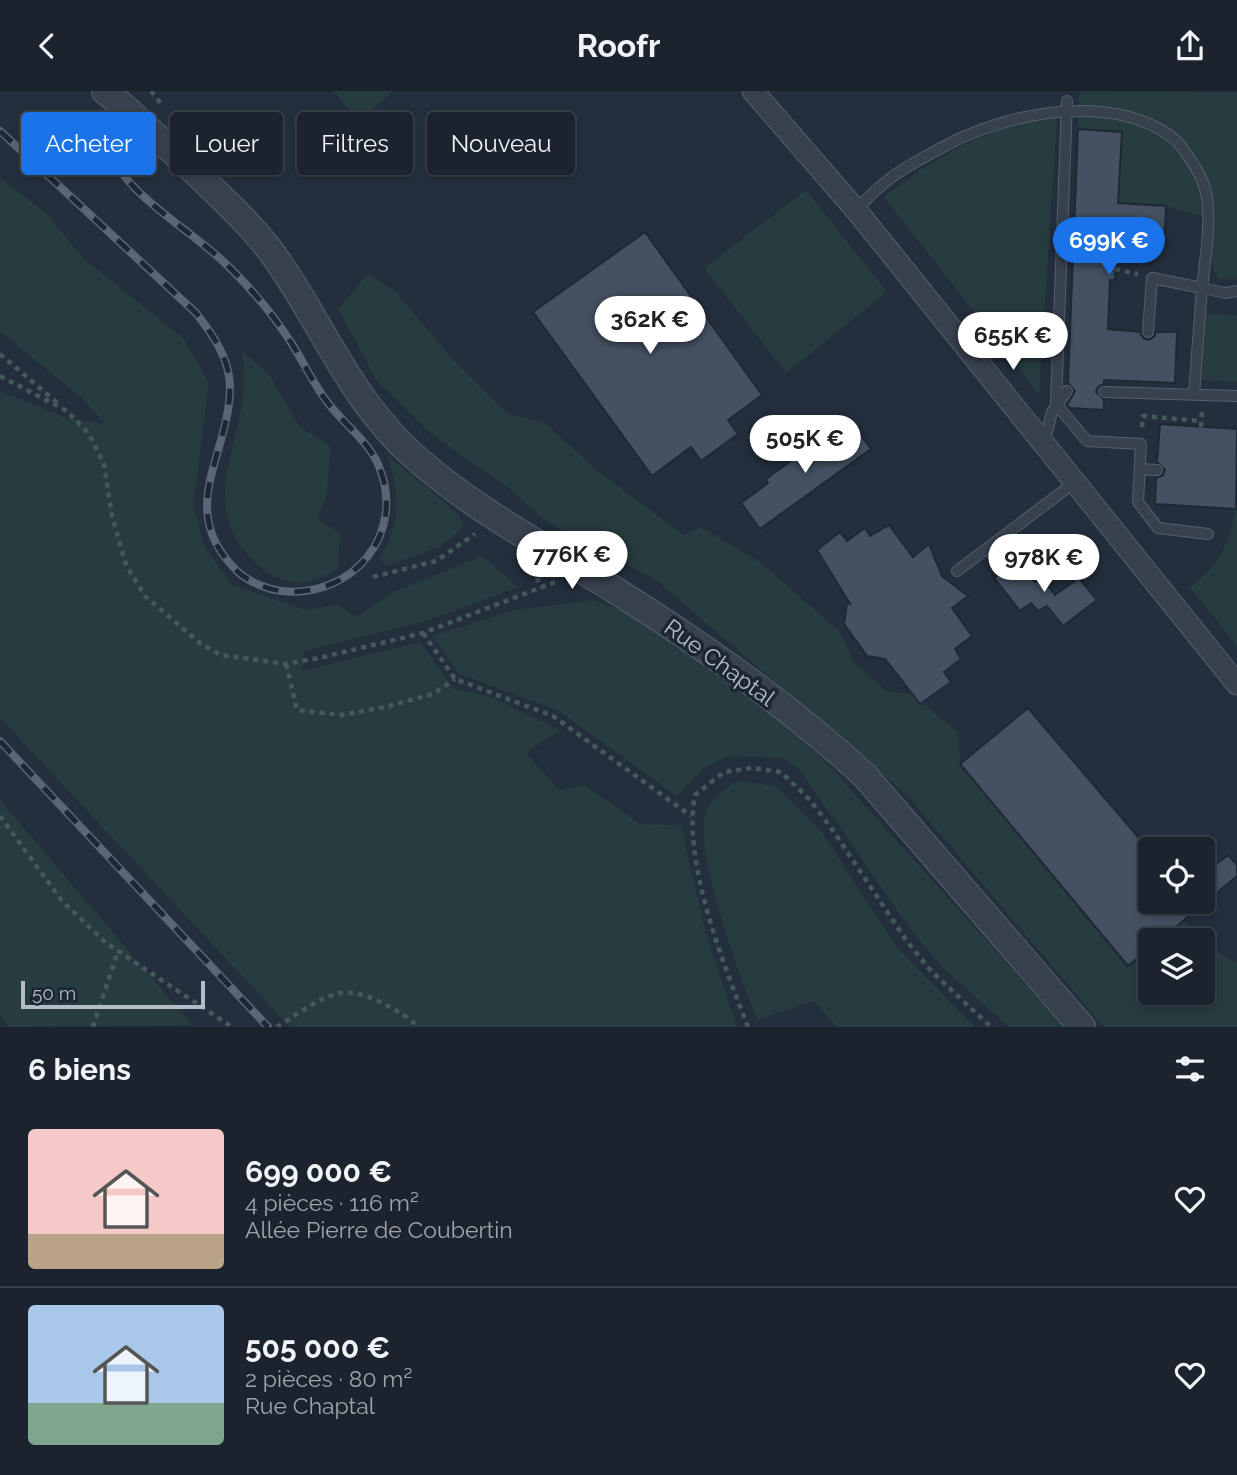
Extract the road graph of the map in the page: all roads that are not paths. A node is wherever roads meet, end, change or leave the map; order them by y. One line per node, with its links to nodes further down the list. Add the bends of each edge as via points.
1 (753, 91): 6 (street)
2 (113, 98): 22 (street, Rue Chaptal, via 258,236 353,388 415,458 493,516 699,643 838,751 865,776)
3 (1098, 100): 4 (lane)
4 (1067, 101): 6 (lane, via 1034,106 965,134 888,180); 14 (lane)
5 (1132, 105): 7 (lane, via 1172,135 1202,179 1207,199)
6 (856, 210): 15 (street)
7 (1202, 288): 8 (lane); 9 (lane, via 1152,278); 12 (lane)
8 (1237, 291)
9 (1148, 332)
10 (1068, 391): 14 (lane)
11 (1104, 392): 12 (lane)
12 (1194, 394): 13 (lane)
13 (1237, 396)
14 (1056, 404): 15 (lane); 16 (lane, via 1087,441 1141,444)
15 (1044, 444): 18 (street)
16 (1140, 469): 17 (lane); 19 (lane, via 1138,502 1158,529)
17 (1157, 470)
18 (1075, 482): 20 (lane); 21 (street)
19 (1208, 534)
20 (957, 571)
21 (1237, 684)
22 (1082, 1027)

